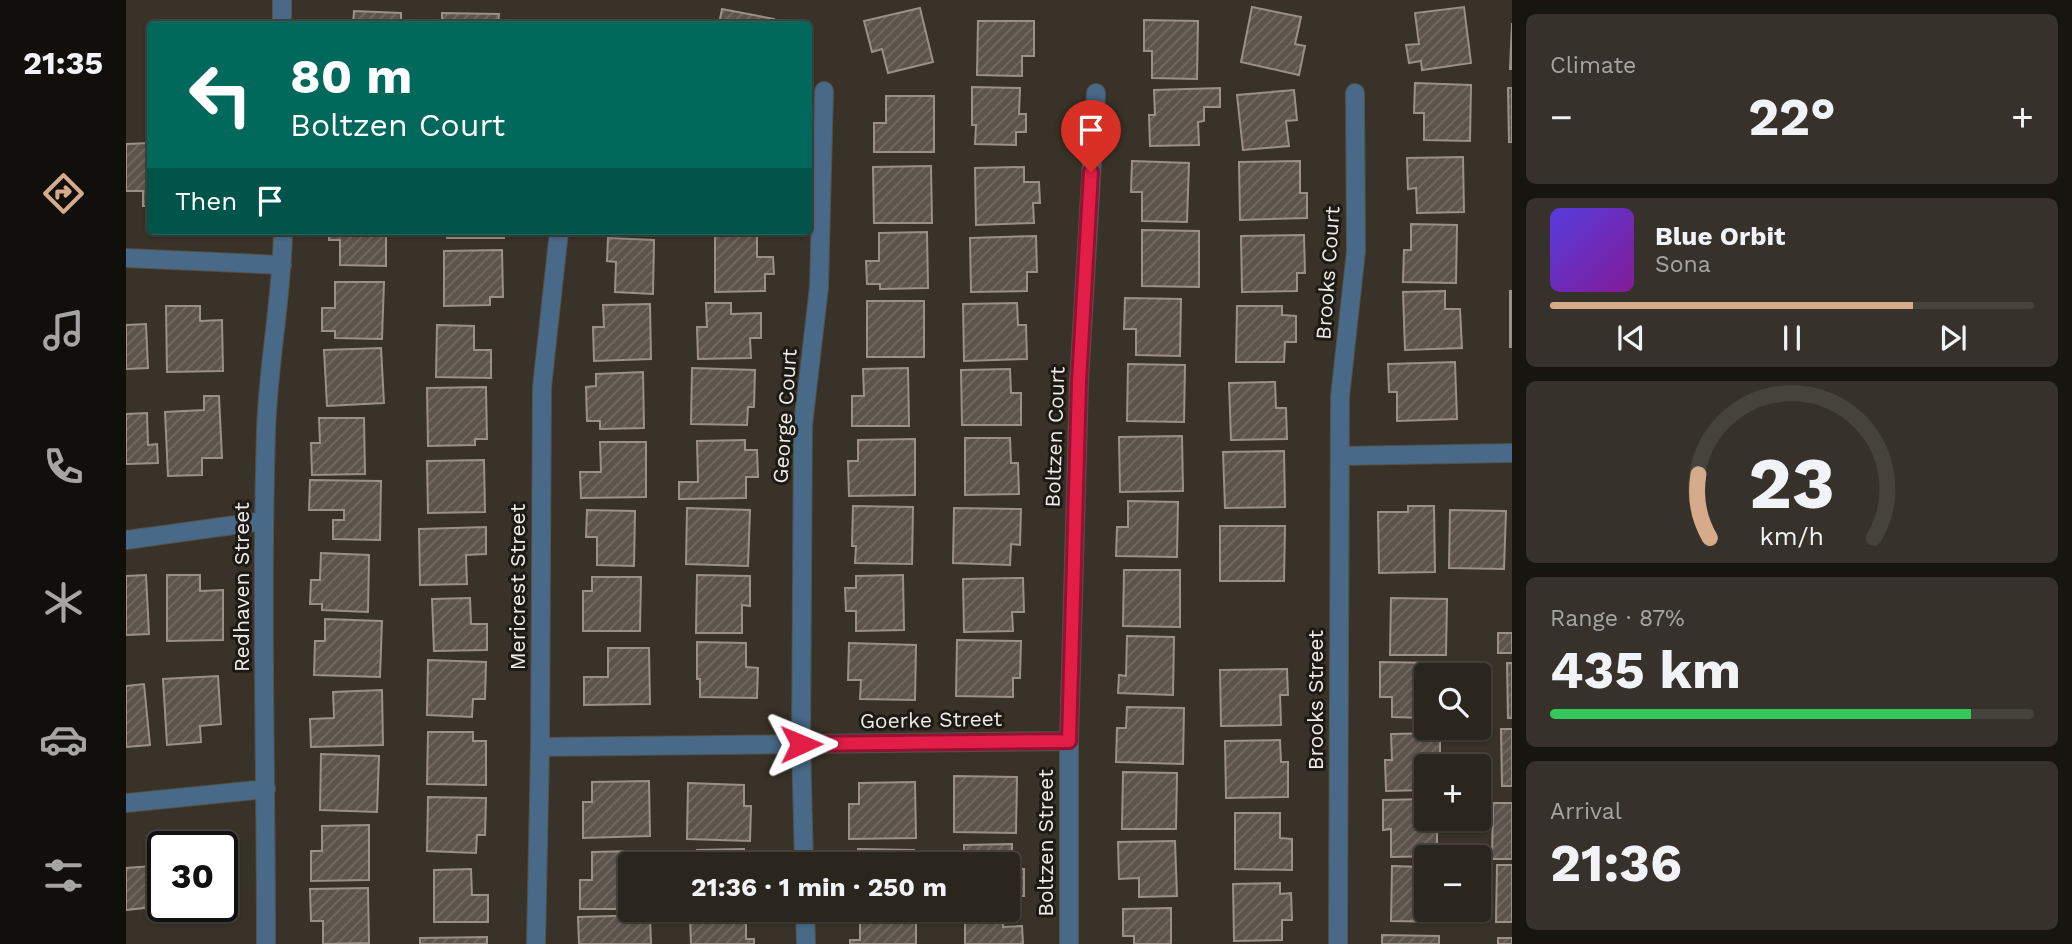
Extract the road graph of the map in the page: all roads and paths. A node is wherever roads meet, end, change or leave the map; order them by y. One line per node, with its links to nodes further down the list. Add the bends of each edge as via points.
1 (282, 0): 2 (street)
2 (282, 21)
3 (824, 91): 15 (street, George Court, via 819,287 803,425)
4 (1096, 93): 14 (street, Boltzen Court, via 1079,382)
5 (1355, 93): 11 (street, Brooks Court, via 1356,251 1340,397)
6 (283, 235): 9 (street, Redhaven Street)
7 (559, 235): 16 (street, Mericrest Street, via 542,387)
8 (126, 258): 9 (street)
9 (282, 265): 12 (street, Redhaven Street, via 267,387)
10 (1512, 453): 11 (street)
11 (1340, 456): 25 (street, Brooks Street)
12 (264, 521): 13 (street); 17 (street, Redhaven Street)
13 (126, 540)
14 (1069, 741): 15 (street, Goerke Street); 24 (street, Boltzen Street)
15 (801, 744): 16 (street, Goerke Street); 19 (street, George Court)
16 (540, 747): 22 (street, Mericrest Street)
17 (266, 789): 18 (street); 21 (street, Redhaven Street)
18 (126, 803)
19 (804, 852)
20 (805, 922): 23 (street)
21 (266, 944)
22 (536, 944)
23 (806, 944)
24 (1069, 944)
25 (1338, 944)

